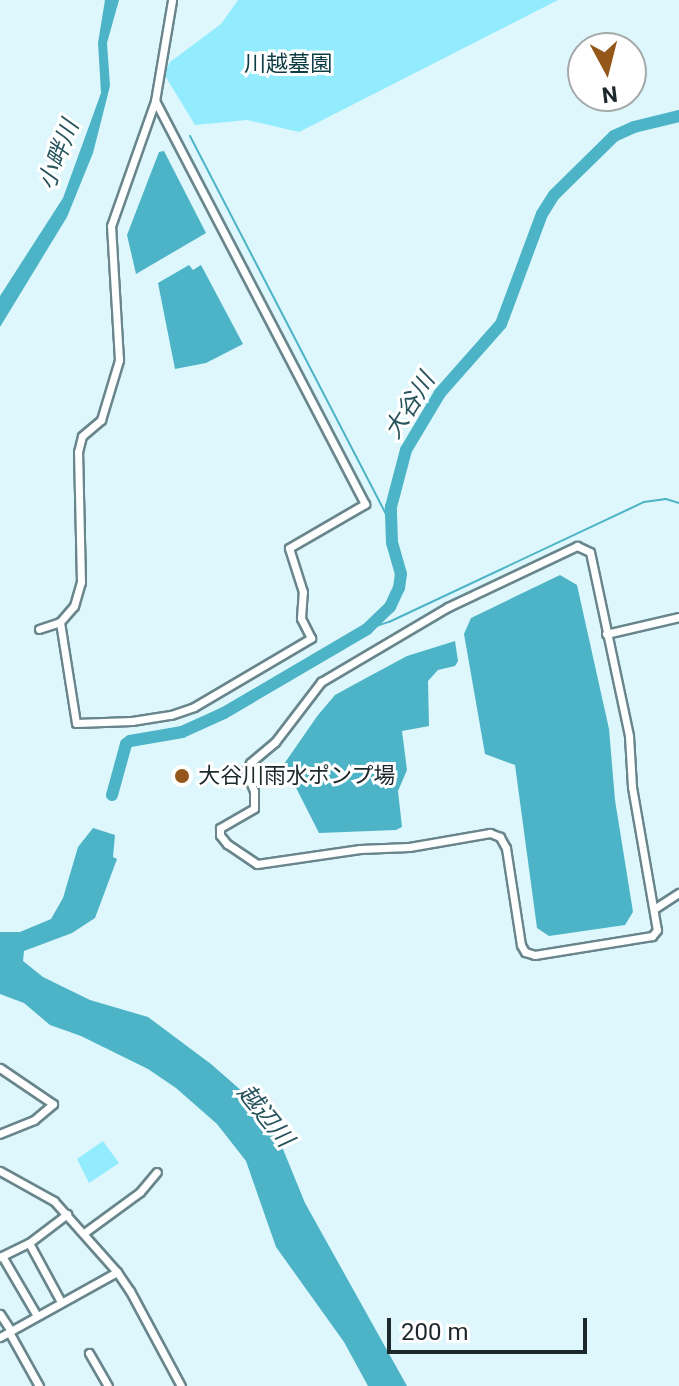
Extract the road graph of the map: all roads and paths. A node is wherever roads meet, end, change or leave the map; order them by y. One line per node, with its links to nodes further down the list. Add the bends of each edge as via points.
1 (172, 0): 2 (street)
2 (155, 101): 4 (street, via 111,226 119,360 101,420 82,436 78,452 81,582 74,606); 4 (street, via 365,504 289,548 303,592 301,618 311,638 194,707 132,721 76,723)
3 (679, 617): 6 (street)
4 (60, 622): 5 (street)
5 (39, 629)
6 (606, 634): 8 (street, via 629,736 632,787); 8 (street, via 590,552 577,546 448,607 331,673 310,691 275,742 246,771 254,808 218,831 227,844 257,864 496,835 506,848 521,945 535,955 652,936 657,930)
7 (679, 893): 8 (street)
8 (654, 909)
9 (0, 1068): 10 (street, via 53,1103 45,1114)
10 (0, 1134)
11 (0, 1171): 13 (street)
12 (157, 1172): 14 (street, via 140,1192)
13 (67, 1214): 14 (street); 15 (street)
14 (84, 1233): 17 (street)
15 (29, 1243): 16 (street); 18 (street)
16 (1, 1256): 20 (street)
17 (117, 1272): 18 (street); 26 (street)
18 (61, 1302): 20 (street)
19 (0, 1314): 21 (street)
20 (37, 1316): 21 (street)
21 (10, 1332): 22 (street); 24 (street)
22 (0, 1337)
23 (89, 1353): 25 (street)
24 (39, 1386)
25 (108, 1386)
26 (181, 1386)

